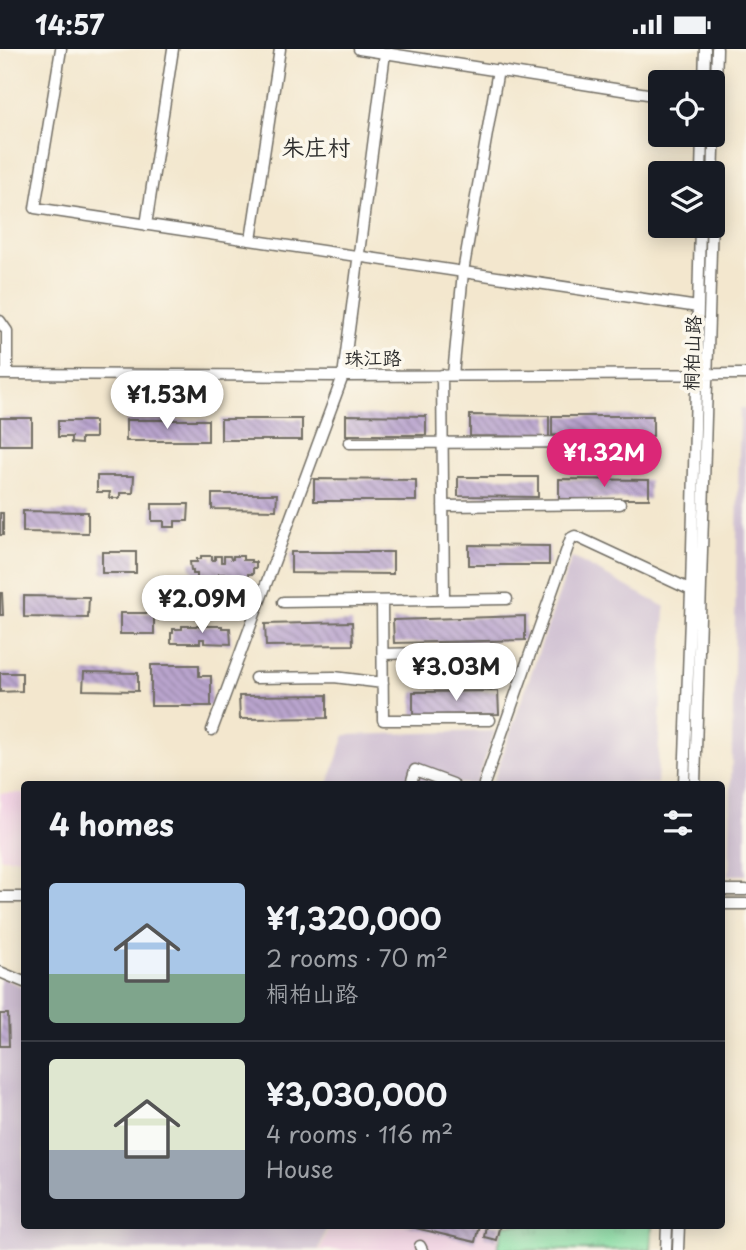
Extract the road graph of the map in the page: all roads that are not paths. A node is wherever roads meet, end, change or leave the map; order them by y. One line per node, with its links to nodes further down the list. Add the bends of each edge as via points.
1 (61, 49): 11 (street, via 34,208)
2 (173, 49): 11 (street)
3 (280, 49): 13 (street)
4 (359, 49): 7 (street)
5 (705, 49): 8 (street)
6 (717, 49): 19 (street, 桐柏山路)
7 (385, 53): 9 (street); 14 (street)
8 (704, 70)
9 (498, 71): 10 (street); 15 (street)
10 (648, 94)
11 (146, 225): 13 (street)
12 (700, 238): 16 (street, 桐柏山路)
13 (251, 240): 14 (street)
14 (358, 256): 15 (street); 23 (street)
15 (463, 272): 16 (street); 22 (street)
16 (698, 307): 18 (street, 桐柏山路)
17 (0, 321): 20 (street, via 7,331)
18 (697, 373): 19 (street, 珠江路); 22 (street, 珠江路); 29 (street, 桐柏山路)
19 (709, 373): 21 (street, 珠江路); 44 (street, 桐柏山路)
20 (4, 374): 23 (street, 珠江路)
21 (746, 374)
22 (447, 375): 23 (street, 珠江路); 26 (street)
23 (343, 376): 39 (street)
24 (621, 442): 26 (street)
25 (349, 443): 26 (street)
26 (442, 443): 28 (street)
27 (620, 504): 28 (street)
28 (443, 506): 31 (street)
29 (691, 590): 42 (street, via 575,536 570,538); 43 (street, 桐柏山路)
30 (507, 599): 31 (street)
31 (444, 600): 32 (street)
32 (382, 601): 33 (street); 35 (street)
33 (283, 602)
34 (500, 651): 35 (street)
35 (383, 654): 37 (street)
36 (255, 678): 37 (street, via 334,677)
37 (383, 683): 38 (street, via 383,720)
38 (490, 720)
39 (212, 730)
40 (412, 781): 41 (street, via 415,771)
41 (444, 781)
42 (485, 781)
43 (684, 781)
44 (695, 781)
45 (725, 890): 46 (street)
46 (746, 890)
47 (0, 897): 48 (street)
48 (21, 897)
49 (725, 904): 50 (street)
50 (746, 904)
51 (0, 972): 52 (street)
52 (21, 981)
53 (667, 1229): 55 (street)
54 (679, 1229): 56 (street)
55 (666, 1250)
56 (678, 1250)

